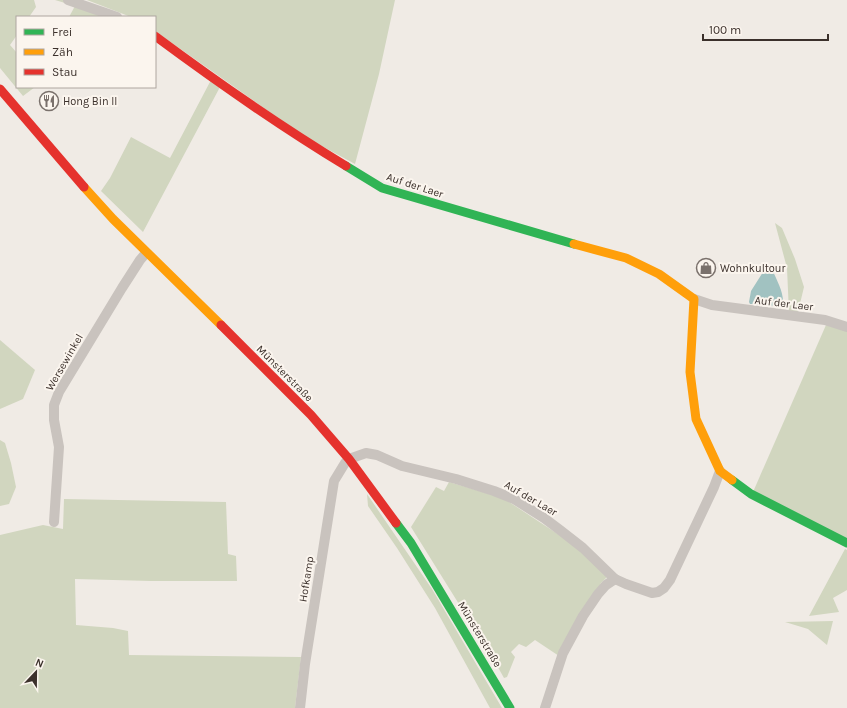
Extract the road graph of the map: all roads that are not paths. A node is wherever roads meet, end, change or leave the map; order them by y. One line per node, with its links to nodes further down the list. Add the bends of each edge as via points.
1 (68, 0): 2 (street)
2 (114, 16)
3 (156, 37): 6 (street, Auf der Laer, via 300,138 382,188 549,238 626,258 659,274)
4 (0, 89): 5 (street, Münsterstraße, via 78,181)
5 (146, 253): 8 (street, Münsterstraße, via 273,376); 10 (street, Wersewinkel, via 114,301 59,392 54,405 59,447)
6 (694, 299): 7 (street, Auf der Laer, via 712,305 825,320); 9 (street, via 690,372 696,419)
7 (847, 327)
8 (350, 459): 12 (street, Auf der Laer, via 366,453 376,455 402,466 456,479 514,499 583,548); 13 (street, Hofkamp, via 334,482); 14 (street, Münsterstraße, via 410,544)
9 (720, 471): 11 (street, via 751,494); 12 (street, Auf der Laer, via 676,569 664,588 658,592 645,592)
10 (54, 522)
11 (847, 543)
12 (615, 579): 15 (street, via 598,594 566,647)
13 (300, 708)
14 (510, 708)
15 (545, 708)

